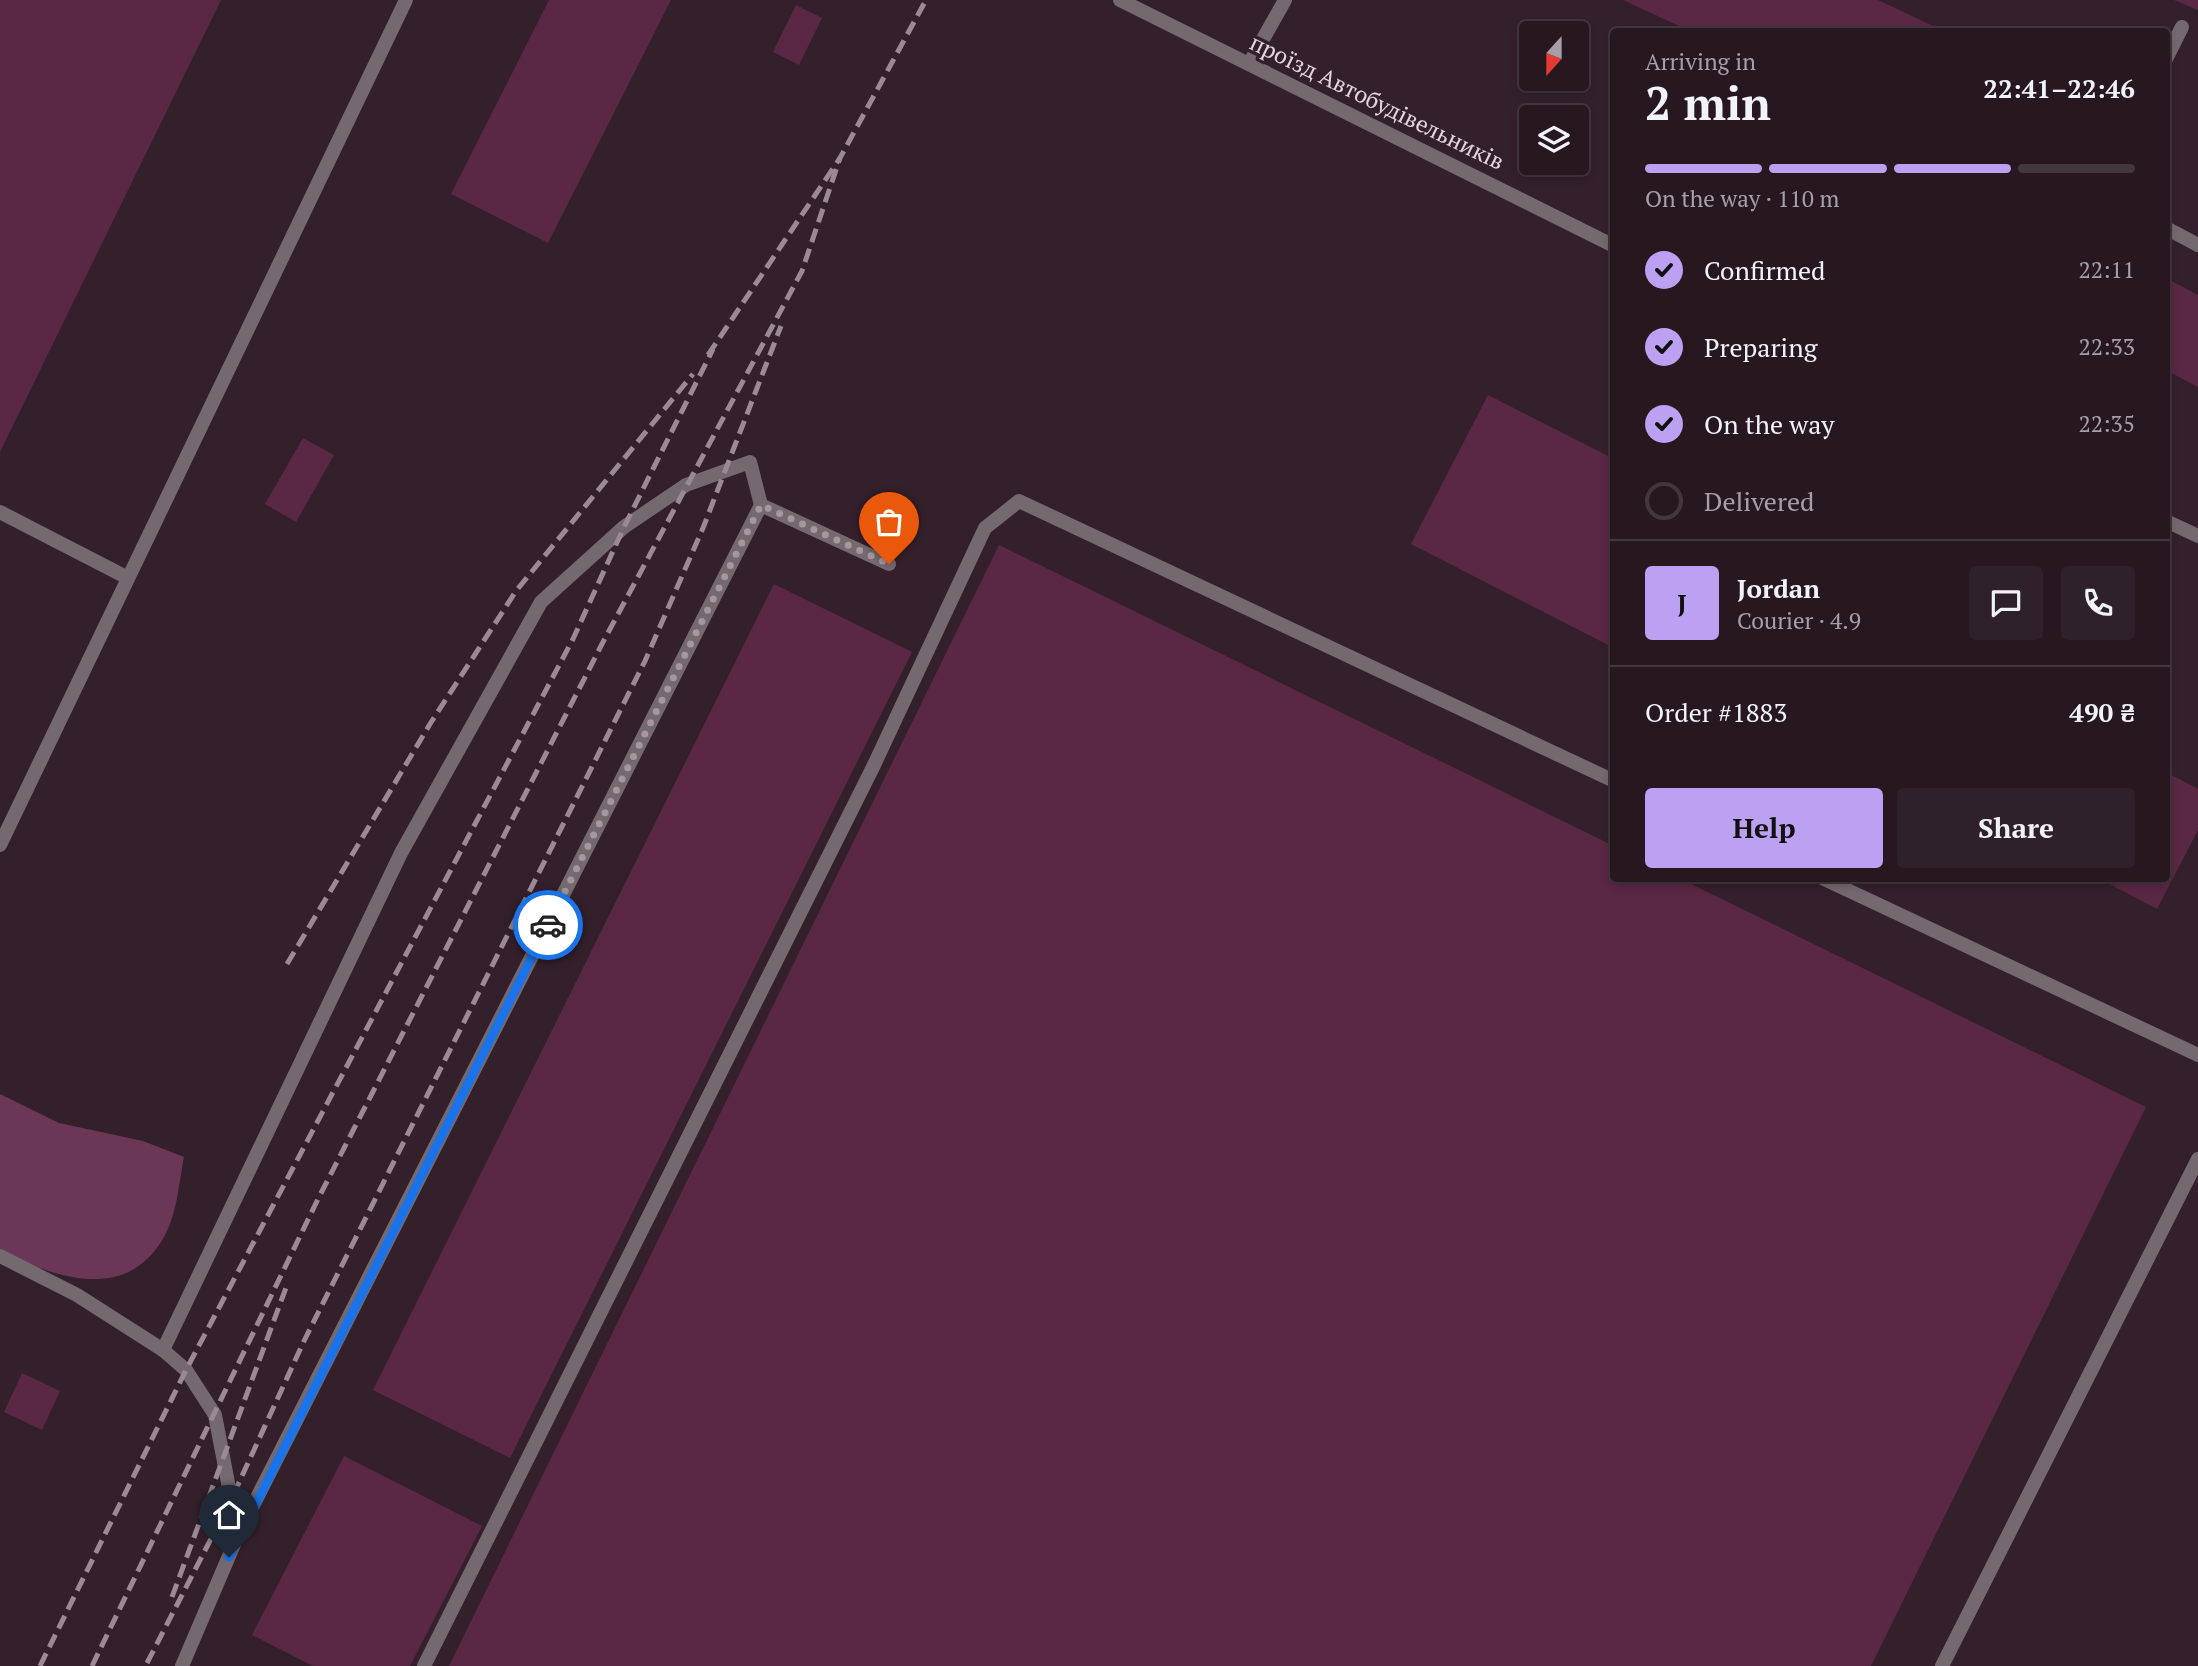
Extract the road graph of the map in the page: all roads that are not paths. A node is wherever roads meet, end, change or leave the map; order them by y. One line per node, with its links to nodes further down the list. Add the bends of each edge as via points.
1 (406, 0): 15 (street)
2 (1120, 0): 6 (street, проїзд Автобудівельників)
3 (1284, 0): 6 (street)
4 (2182, 27): 5 (street)
5 (2170, 52)
6 (1249, 64): 8 (street, проїзд Автобудівельників)
7 (2170, 230): 9 (street)
8 (1610, 244)
9 (2198, 245)
10 (761, 505): 14 (street); 22 (street, via 750,462 685,485 624,527 541,603 401,853); 23 (street)
11 (0, 512): 15 (street)
12 (2170, 523): 13 (street)
13 (2198, 536)
14 (889, 564)
15 (128, 578): 17 (street)
16 (1610, 779): 25 (street, via 1019,501 985,528 874,765)
17 (0, 845)
18 (1830, 882): 19 (street)
19 (2198, 1055)
20 (2198, 1159): 26 (street)
21 (0, 1256): 22 (street, via 78,1295)
22 (163, 1350): 23 (street, via 186,1370 215,1415)
23 (238, 1535): 24 (street)
24 (182, 1666)
25 (424, 1666)
26 (1942, 1666)

